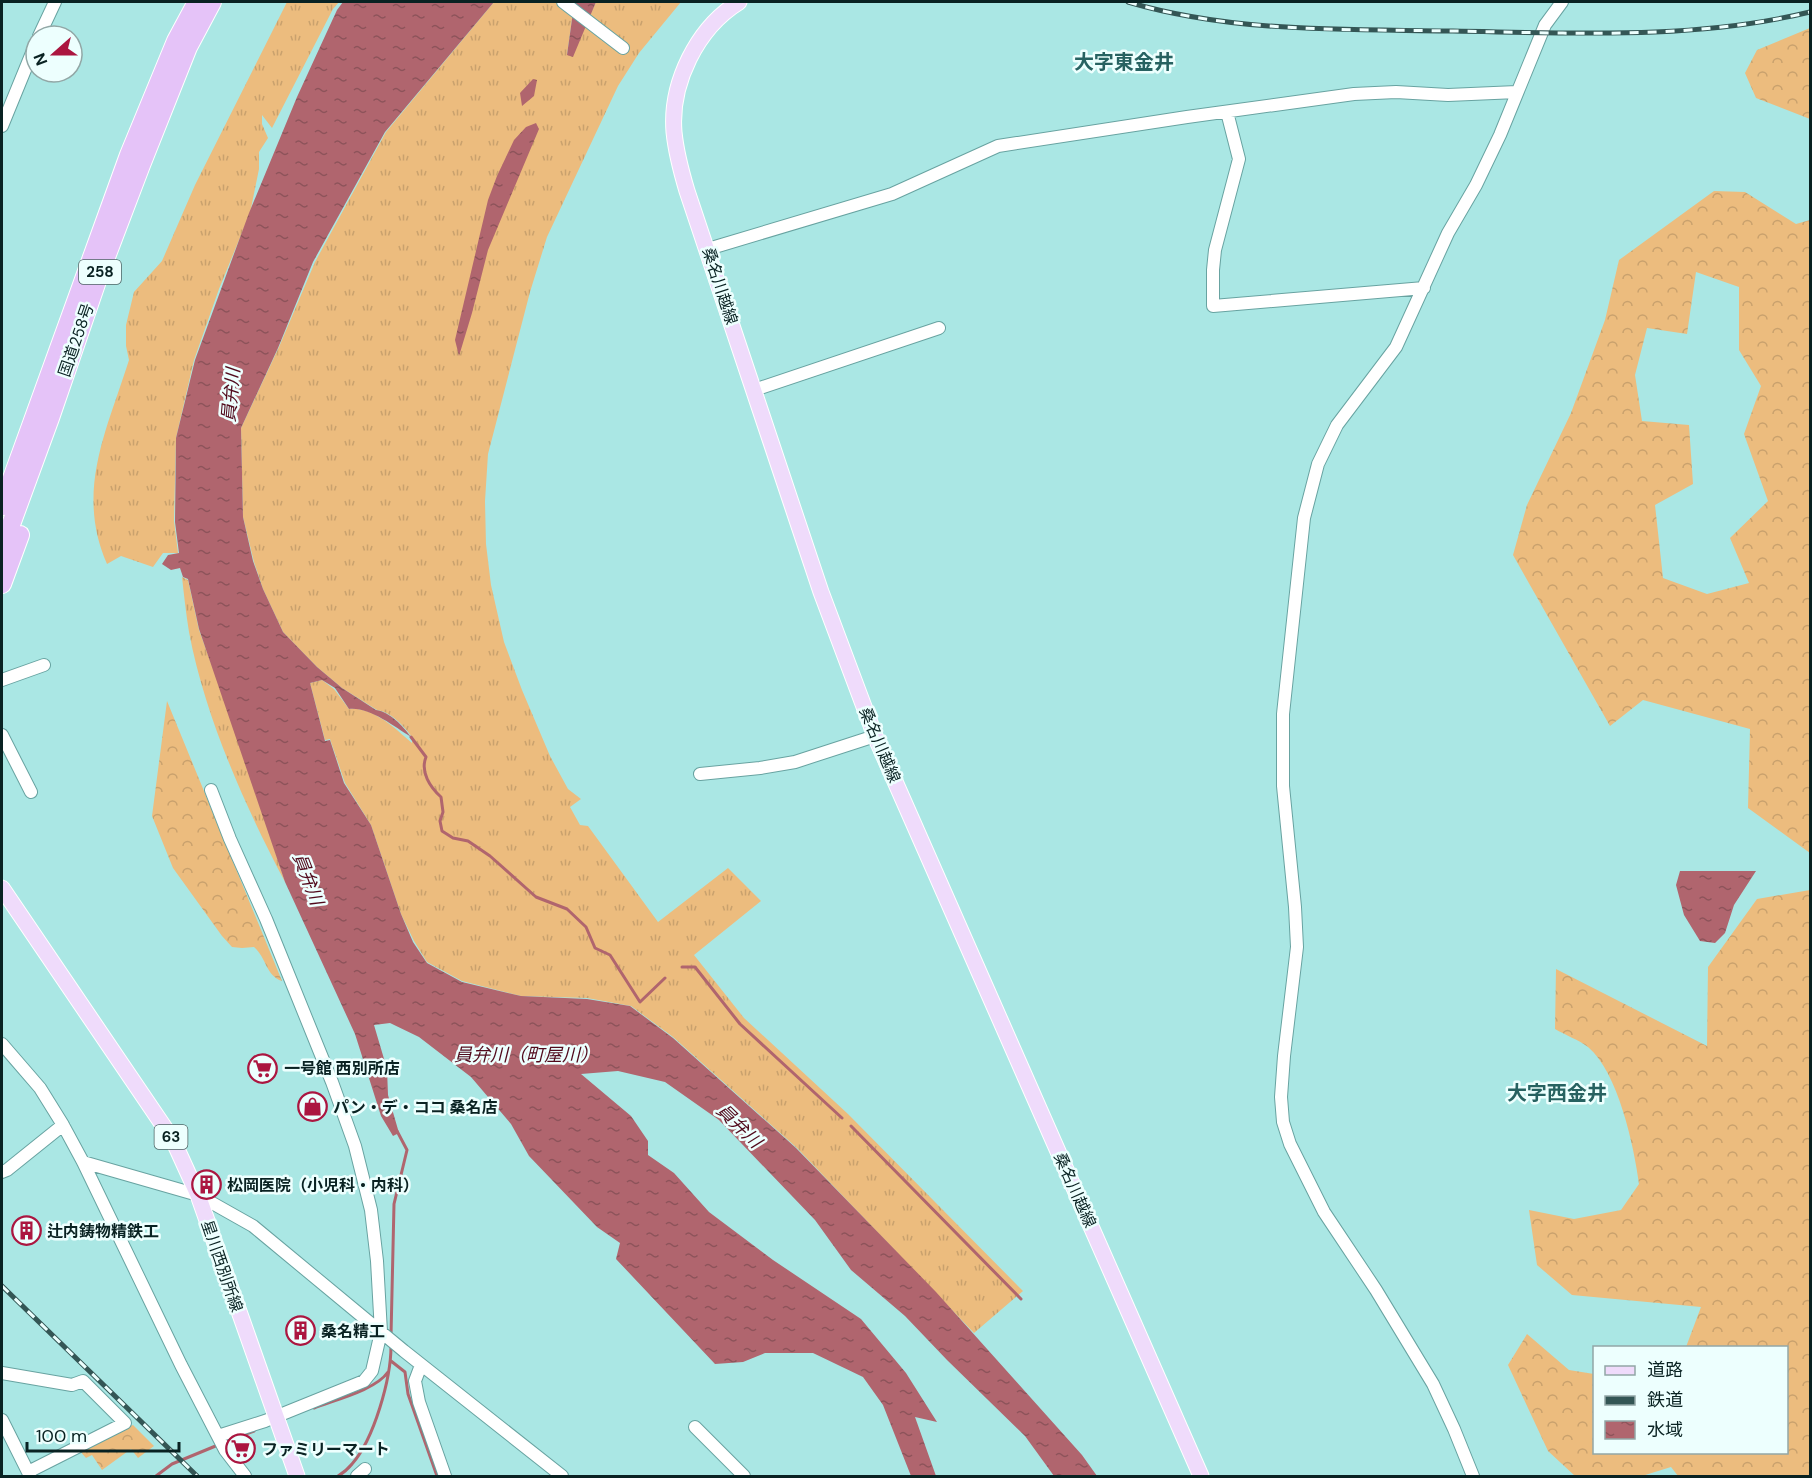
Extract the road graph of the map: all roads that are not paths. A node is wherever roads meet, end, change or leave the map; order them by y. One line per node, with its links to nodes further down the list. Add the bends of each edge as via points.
1 (55, 2): 7 (street)
2 (197, 2): 16 (highway, 国道258号 / 258, via 176,41 129,155)
3 (212, 2): 18 (highway, 国道258号 / 258, via 188,46 162,111)
4 (563, 2): 8 (street)
5 (739, 2): 13 (main road, 桑名川越線, via 712,24 695,47 684,70 675,109 678,159)
6 (1562, 2): 10 (street, via 1545,25)
7 (45, 24)
8 (623, 48)
9 (24, 72): 12 (street)
10 (1517, 92): 11 (street, via 1354,94); 14 (street, via 1500,135)
11 (1227, 112): 13 (street, via 998,146 892,194); 14 (street, via 1239,159 1215,250 1213,306)
12 (2, 126)
13 (708, 249): 17 (main road, 桑名川越線)
14 (1424, 288): 50 (street, via 1395,347 1338,425 1318,464 1304,518 1283,714 1283,786 1297,947 1281,1097 1283,1122 1307,1179 1428,1376)
15 (939, 328): 17 (street)
16 (56, 354): 19 (highway, via 30,399); 20 (highway, 国道258号 / 258)
17 (754, 390): 26 (main road, 桑名川越線, via 821,592)
18 (50, 418): 21 (highway, 国道258号 / 258); 22 (highway, via 46,462)
19 (2, 475)
20 (2, 507)
21 (2, 549)
22 (2, 584)
23 (44, 664): 24 (street)
24 (2, 680)
25 (2, 735): 29 (street)
26 (875, 736): 27 (street, via 795,762); 49 (main road, 桑名川越線)
27 (700, 774)
28 (212, 790): 36 (street, via 355,1146 371,1210)
29 (32, 792)
30 (2, 888): 35 (main road, 星川西別所線 / 63, via 173,1140)
31 (2, 1044): 32 (street, via 40,1088)
32 (63, 1125): 33 (street); 34 (street)
33 (83, 1162): 35 (street); 42 (street)
34 (2, 1172)
35 (198, 1195): 36 (street, via 253,1226); 40 (main road, 星川西別所線 / 63)
36 (381, 1332): 37 (street); 40 (street, via 372,1371 364,1380)
37 (422, 1365): 46 (street, via 415,1381 419,1402); 47 (street)
38 (2, 1373): 43 (street, via 72,1385 83,1381 125,1423)
39 (2, 1420): 43 (street)
40 (277, 1420): 42 (street); 45 (main road, 星川西別所線 / 63)
41 (695, 1427): 48 (street)
42 (218, 1436): 44 (street)
43 (29, 1474)
44 (245, 1476)
45 (297, 1476)
46 (445, 1476)
47 (562, 1476)
48 (744, 1476)
49 (1201, 1476)
50 (1473, 1476)

